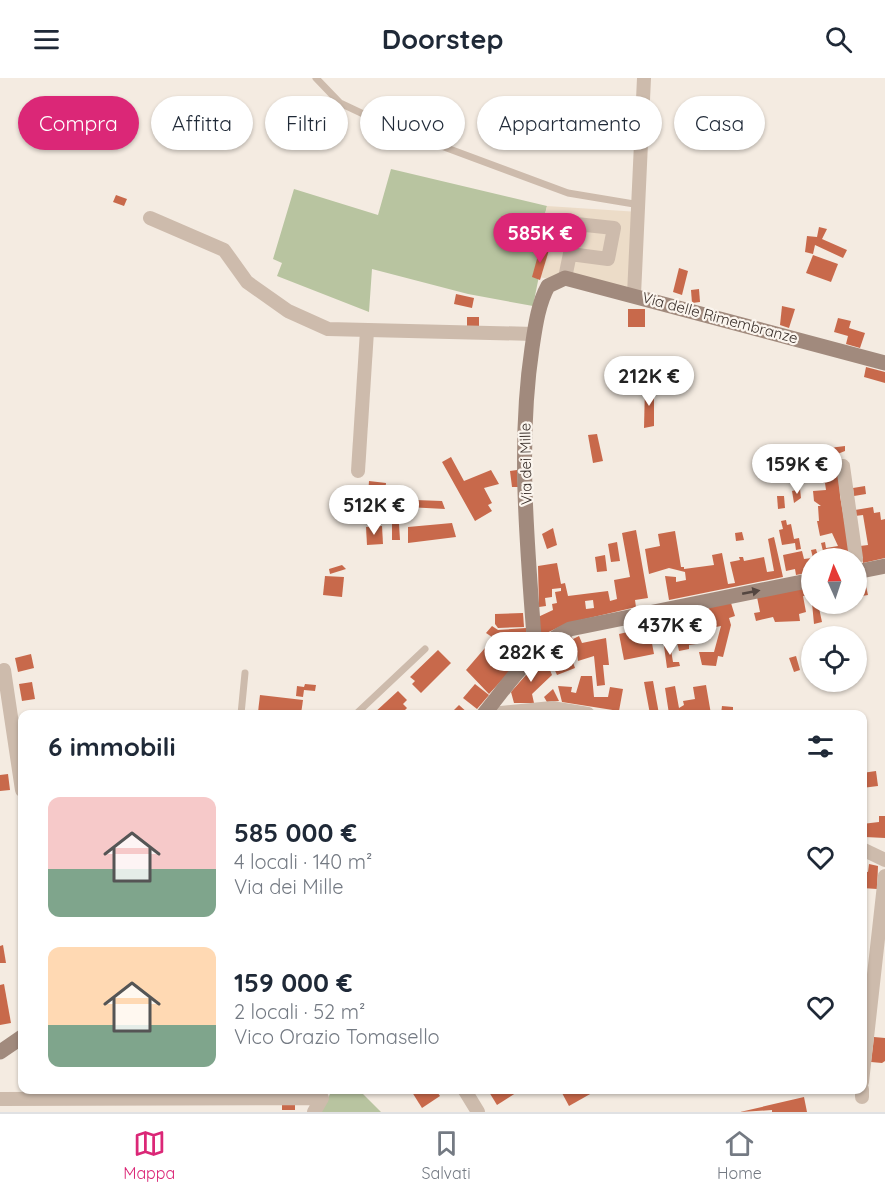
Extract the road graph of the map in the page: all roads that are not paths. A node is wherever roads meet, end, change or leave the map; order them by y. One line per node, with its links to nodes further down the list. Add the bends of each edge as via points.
1 (316, 78): 3 (lane, via 340,103 393,129 568,193)
2 (644, 78): 3 (street)
3 (640, 205): 7 (street)
4 (150, 218): 8 (street, via 224,250 247,282 288,311 328,329)
5 (570, 254): 6 (street)
6 (560, 280): 7 (main road, Via delle Rimembranze); 9 (main road, Via dei Mille, via 544,294)
7 (634, 295): 10 (main road, Via delle Rimembranze)
8 (367, 331): 9 (street); 12 (street)
9 (534, 334): 18 (main road, Via dei Mille, via 525,424)
10 (885, 363)
11 (843, 466): 13 (street)
12 (358, 471)
13 (855, 548)
14 (867, 565): 15 (main road)
15 (885, 566)
16 (801, 582): 18 (main road, one-way to 16, via 555,636 590,624)
17 (425, 649): 23 (lane)
18 (535, 651): 21 (main road)
19 (4, 670): 28 (street)
20 (245, 673): 22 (lane)
21 (502, 692): 24 (main road); 25 (street, via 506,702)
22 (241, 710)
23 (360, 710)
24 (487, 710)
25 (517, 710)
26 (540, 710): 27 (street)
27 (567, 710)
28 (18, 763)
29 (867, 852): 30 (street)
30 (885, 861)
31 (885, 876): 32 (street)
32 (878, 1001): 35 (street)
33 (18, 1041): 34 (main road)
34 (0, 1052)
35 (867, 1057)
36 (467, 1094): 39 (street)
37 (3, 1097): 38 (street, via 322,1098)
38 (314, 1112)
39 (478, 1112)

